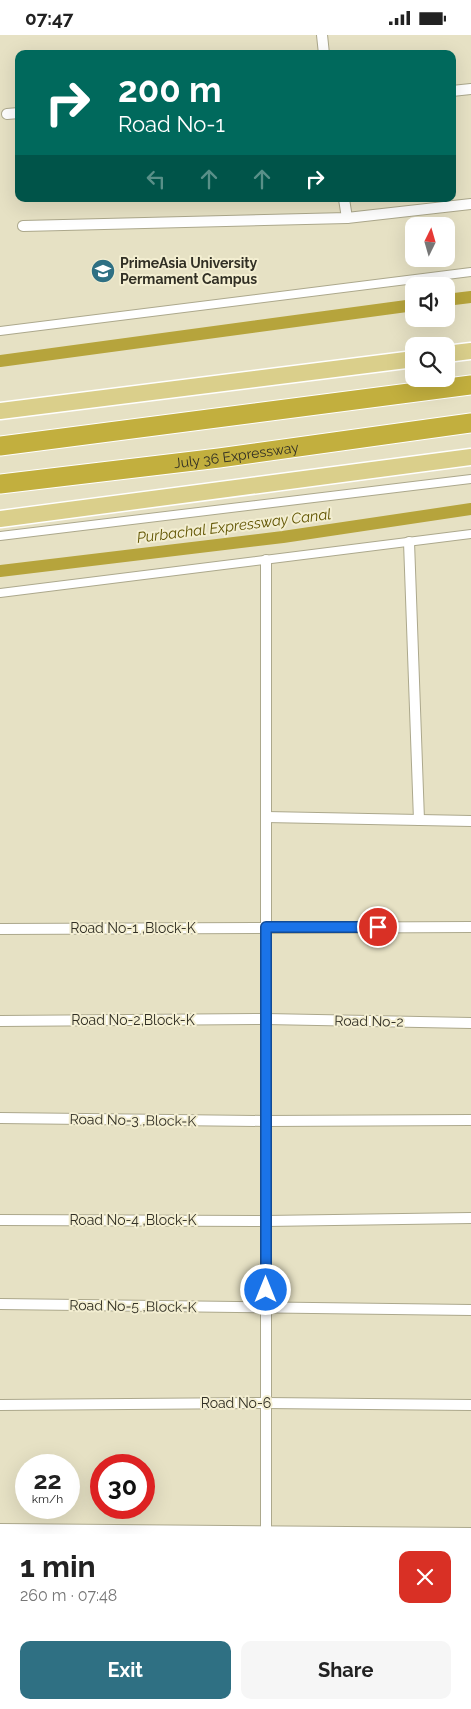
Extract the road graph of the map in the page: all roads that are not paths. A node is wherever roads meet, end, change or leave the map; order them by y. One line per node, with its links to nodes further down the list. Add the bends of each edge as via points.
1 (322, 35): 2 (street)
2 (324, 50)
3 (471, 89): 4 (street)
4 (456, 91)
5 (7, 113): 6 (street)
6 (15, 113)
7 (344, 202): 9 (street)
8 (471, 204): 9 (street)
9 (347, 218): 10 (street)
10 (23, 227)
11 (471, 272): 12 (street)
12 (0, 331)
13 (471, 351): 14 (main road)
14 (455, 353)
15 (405, 360): 17 (main road)
16 (471, 385): 19 (highway)
17 (0, 411)
18 (471, 423): 22 (highway, July 36 Expressway)
19 (0, 446)
20 (471, 457): 23 (main road)
21 (471, 479): 25 (street)
22 (0, 484)
23 (0, 519)
24 (471, 534): 26 (street)
25 (0, 536)
26 (409, 542): 27 (street); 30 (street)
27 (266, 560): 28 (street); 29 (street)
28 (0, 593)
29 (266, 817): 30 (street); 32 (street)
30 (419, 820): 31 (street)
31 (471, 821)
32 (266, 927): 33 (street, Road No-1 ,Block-K); 34 (street, Road No-1 ,Block-K); 35 (street)
33 (471, 927)
34 (0, 929)
35 (266, 1019): 36 (street, Road No-2,Block-K); 37 (street, Road No-2); 40 (street)
36 (0, 1021)
37 (471, 1023)
38 (0, 1118): 40 (street, Road No-3 ,Block-K)
39 (471, 1120): 40 (street, Road No-3 ,Block-K)
40 (266, 1121): 43 (street)
41 (471, 1218): 43 (street, Road No-4 ,Block-K)
42 (0, 1220): 43 (street, Road No-4 ,Block-K)
43 (266, 1221): 45 (street)
44 (0, 1304): 45 (street, Road No-5 ,Block-K)
45 (266, 1307): 46 (street, Road No-5 ,Block-K); 47 (street)
46 (471, 1310)
47 (266, 1403): 48 (street, Road No-6); 49 (street, Road No-6); 51 (street)
48 (0, 1405)
49 (471, 1405)
50 (0, 1529): 51 (street)
51 (266, 1533): 52 (street)
52 (471, 1533)

